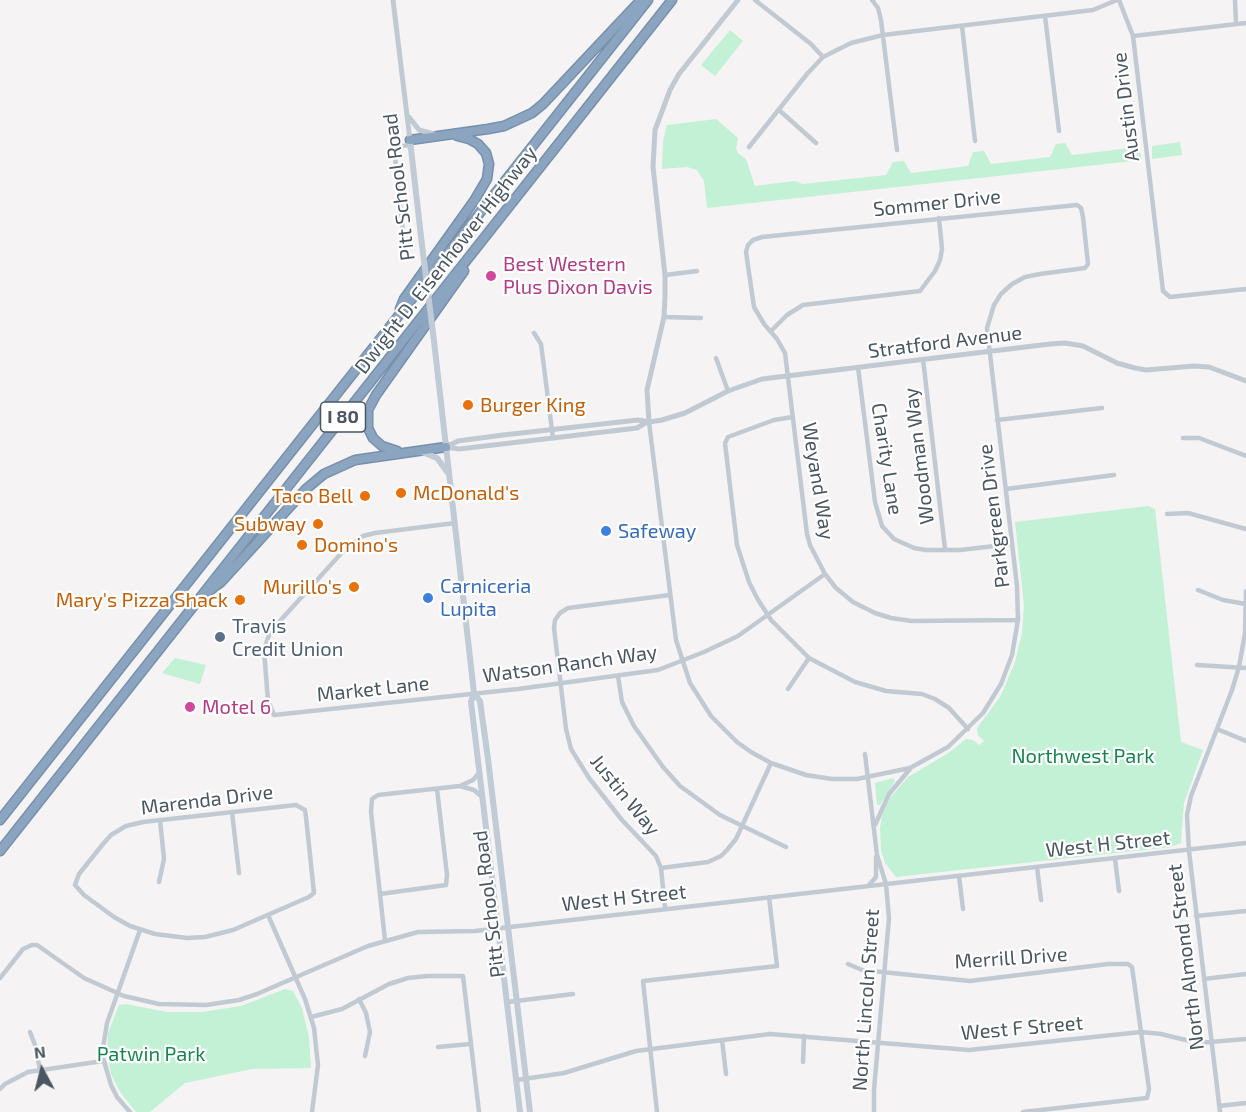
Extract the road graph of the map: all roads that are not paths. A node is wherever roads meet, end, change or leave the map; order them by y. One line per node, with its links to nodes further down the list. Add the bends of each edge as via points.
1 (393, 0): 18 (street, Pitt School Road)
2 (641, 0): 20 (highway, via 532,113 504,126)
3 (648, 0): 36 (highway, Dwight D. Eisenhower Highway / I 80)
4 (672, 0): 27 (highway, Dwight D. Eisenhower Highway / I 80)
5 (738, 0): 32 (street, via 680,74 663,105 656,130 653,167)
6 (754, 0): 16 (street)
7 (872, 0): 14 (street)
8 (1118, 0): 10 (street, via 1093,10); 15 (street, Austin Drive)
9 (1235, 0): 12 (street)
10 (1045, 16): 13 (street); 19 (street)
11 (1246, 22): 12 (street)
12 (1236, 24): 15 (street)
13 (962, 26): 14 (street); 21 (street)
14 (883, 35): 16 (street, via 851,43); 25 (street)
15 (1133, 36): 33 (street, Austin Drive, via 1163,291 1170,297)
16 (823, 57): 17 (street)
17 (778, 110): 23 (street); 24 (street)
18 (406, 113): 20 (street, via 419,130); 22 (street, Pitt School Road)
19 (1059, 131)
20 (443, 136): 22 (highway); 36 (highway, via 462,136 478,144 489,164 487,179 404,299)
21 (975, 141)
22 (410, 142): 30 (street, via 398,149 395,157); 53 (main road, Pitt School Road, bridge)
23 (816, 143)
24 (749, 147)
25 (897, 150)
26 (939, 218): 28 (street, Sommer Drive); 29 (street, Sommer Drive, via 1077,205 1081,208); 37 (street, via 940,260 920,291 803,305)
27 (486, 235): 54 (highway, via 370,404 366,418 373,438 382,446); 68 (highway, Dwight D. Eisenhower Highway / I 80)
28 (762, 237): 37 (street, Weyand Way, via 753,240 746,252 754,306)
29 (1085, 242): 39 (street, Parkgreen Drive, via 1085,268 1025,277 1001,294 987,328)
30 (405, 250)
31 (697, 271): 32 (street)
32 (665, 275): 34 (street)
33 (1246, 289)
34 (663, 317): 35 (street); 49 (street, via 647,390)
35 (702, 318)
36 (394, 321): 93 (highway, Dwight D. Eisenhower Highway / I 80)
37 (771, 331): 43 (street, Weyand Way, via 782,346)
38 (534, 333): 50 (street, via 541,344)
39 (989, 352): 41 (street, Stratford Avenue); 44 (street, Stratford Avenue, via 1071,344 1135,368 1194,366); 48 (street, Parkgreen Drive)
40 (716, 358): 45 (street)
41 (923, 359): 42 (street, Stratford Avenue); 63 (street, Woodman Way)
42 (858, 367): 43 (street, Stratford Avenue); 63 (street, Charity Lane, via 875,502 882,525 904,544 926,550)
43 (788, 375): 45 (street, Stratford Avenue); 47 (street, Weyand Way)
44 (1246, 381)
45 (728, 391): 49 (street, Stratford Avenue, via 685,413)
46 (1102, 408): 48 (street)
47 (792, 417): 64 (street, Weyand Way, via 807,534); 70 (street, via 737,434 725,443 737,545 749,582)
48 (998, 420): 58 (street, Parkgreen Drive)
49 (649, 422): 50 (street, Stratford Avenue); 51 (street, Stratford Avenue, via 637,428); 67 (street)
50 (552, 430): 51 (street); 53 (street, Stratford Avenue, via 458,441)
51 (553, 438): 53 (street, Stratford Avenue, via 459,449)
52 (1183, 438): 55 (street, via 1200,438)
53 (446, 447): 54 (highway); 57 (main road, Pitt School Road)
54 (405, 451): 57 (main road, via 426,452 437,458); 68 (highway, via 355,460 324,474 221,582)
55 (1246, 456)
56 (1114, 475): 58 (street)
57 (450, 477): 60 (main road, Pitt School Road)
58 (1006, 489): 62 (street, Parkgreen Drive)
59 (1167, 514): 61 (street, via 1188,513)
60 (455, 524): 80 (main road, Pitt School Road); 80 (street, Market Lane, via 375,533 346,548 270,632 264,650 268,701 274,715)
61 (1246, 529)
62 (1012, 544): 63 (street, Charity Lane); 71 (street, Parkgreen Drive)
63 (945, 549)
64 (825, 574): 70 (street, Watson Ranch Way); 71 (street, Weyand Way, via 853,602 891,618)
65 (1198, 590): 69 (street)
66 (1246, 591): 69 (street, North Almond Street)
67 (670, 595): 73 (street); 78 (street, Justin Way, via 568,608 560,613 554,628)
68 (199, 598): 99 (highway, Dwight D. Eisenhower Highway / I 80)
69 (1246, 604): 75 (street, North Almond Street)
70 (768, 615): 72 (street); 73 (street, Watson Ranch Way, via 722,644)
71 (1018, 620): 81 (street, Parkgreen Drive, via 1012,655 1001,684)
72 (809, 658): 79 (street); 81 (street, via 855,682 935,699)
73 (682, 661): 77 (street, Watson Ranch Way); 85 (street, via 711,716 737,742)
74 (1197, 665): 75 (street)
75 (1239, 667): 76 (street); 82 (street, North Almond Street)
76 (1246, 668)
77 (618, 676): 78 (street, Watson Ranch Way); 95 (street, via 626,712 663,767 704,805)
78 (561, 683): 80 (street, Watson Ranch Way); 104 (street, Justin Way, via 571,749 589,778 648,846)
79 (788, 689)
80 (474, 693): 87 (main road, Pitt School Road, via 471,702); 119 (main road, Pitt School Road, via 480,701)
81 (968, 729): 86 (street, Parkgreen Drive, via 948,747)
82 (1217, 729): 83 (street); 100 (street, North Almond Street, via 1191,796)
83 (1246, 741)
84 (865, 754): 88 (street, North Lincoln Street)
85 (771, 763): 88 (street, via 820,778); 95 (street)
86 (910, 768): 88 (street, Parkgreen Drive); 96 (street, via 889,794)
87 (480, 772): 89 (street); 91 (main road, Pitt School Road)
88 (868, 778): 96 (street, North Lincoln Street)
89 (460, 786): 90 (street); 91 (street)
90 (437, 789): 111 (street, via 378,795 372,799); 111 (street, via 446,885)
91 (483, 798): 120 (main road, Pitt School Road)
92 (232, 812): 94 (street, Marenda Drive); 105 (street); 117 (street, Marenda Drive, via 296,805 305,810 314,893)
93 (0, 820)
94 (160, 820): 107 (street, via 164,860); 121 (street, Marenda Drive, via 133,824 111,836 75,881 84,895)
95 (741, 827): 98 (street); 104 (street, via 727,850 716,859)
96 (874, 827): 101 (street, North Lincoln Street)
97 (1246, 843): 100 (street, West H Street)
98 (786, 847)
99 (0, 850)
100 (1188, 851): 102 (street, West H Street); 118 (street, North Almond Street)
101 (877, 855): 108 (street, North Lincoln Street); 109 (street, via 876,877)
102 (1115, 859): 103 (street, West H Street); 110 (street)
103 (1037, 867): 106 (street, West H Street); 113 (street)
104 (661, 868): 114 (street, Justin Way)
105 (239, 873)
106 (959, 876): 108 (street, West H Street); 115 (street)
107 (159, 882)
108 (886, 884): 109 (street, West H Street); 124 (street, North Lincoln Street, via 890,925)
109 (869, 886): 112 (street, West H Street)
110 (1119, 891)
111 (380, 894): 122 (street)
112 (770, 897): 114 (street, West H Street); 144 (street, via 777,966 643,981)
113 (1041, 900)
114 (665, 908): 119 (street, West H Street)
115 (963, 909)
116 (1246, 911): 118 (street)
117 (268, 915): 121 (street, via 205,937 172,938); 126 (street)
118 (1196, 916): 128 (street, North Almond Street)
119 (508, 926): 120 (street, West H Street); 132 (main road, Pitt School Road)
120 (499, 927): 122 (street, West H Street, via 418,932); 133 (main road, Pitt School Road)
121 (140, 930): 129 (street)
122 (386, 940): 126 (street, West H Street)
123 (848, 964): 124 (street, Merrill Drive)
124 (885, 973): 136 (street, Merrill Drive, via 970,981 1128,964 1134,973); 140 (street, North Lincoln Street)
125 (1246, 974): 128 (street)
126 (296, 977): 129 (street, West H Street, via 239,1000 206,1005 159,1004); 134 (street)
127 (0, 978): 129 (street, West H Street, via 23,949 32,945 42,947 84,978)
128 (1204, 979): 141 (street, North Almond Street)
129 (117, 994): 146 (street, via 103,1038)
130 (573, 994): 132 (street)
131 (359, 999): 134 (street, via 342,1009); 142 (street, via 408,978 463,976); 145 (street, via 369,1023)
132 (517, 1000): 133 (street); 150 (main road, Pitt School Road)
133 (508, 1002): 151 (main road, Pitt School Road)
134 (312, 1017): 156 (street, via 318,1065)
135 (30, 1032): 148 (street)
136 (1141, 1032): 140 (street, West F Street, via 969,1050); 141 (street, West F Street); 162 (street, via 1147,1098)
137 (804, 1036): 139 (street, West F Street, via 770,1034); 140 (street, West F Street); 147 (street)
138 (1246, 1039): 141 (street, West F Street)
139 (722, 1040): 144 (street, West F Street); 149 (street)
140 (878, 1042): 161 (street, North Lincoln Street)
141 (1212, 1042): 154 (street, North Almond Street)
142 (470, 1044): 143 (street); 157 (street)
143 (438, 1047)
144 (650, 1048): 150 (street, West F Street, via 564,1073); 160 (street)
145 (365, 1056)
146 (103, 1061): 148 (street); 155 (street, via 114,1091)
147 (803, 1062)
148 (40, 1070): 152 (street, via 22,1075)
149 (726, 1074)
150 (526, 1079): 151 (street, West F Street); 159 (main road, Pitt School Road)
151 (517, 1080): 158 (main road, Pitt School Road)
152 (0, 1089)
153 (1246, 1103): 154 (street)
154 (1219, 1109)
155 (130, 1112)
156 (312, 1112)
157 (479, 1112)
158 (520, 1112)
159 (530, 1112)
160 (657, 1112)
161 (874, 1112)
162 (1023, 1112)

